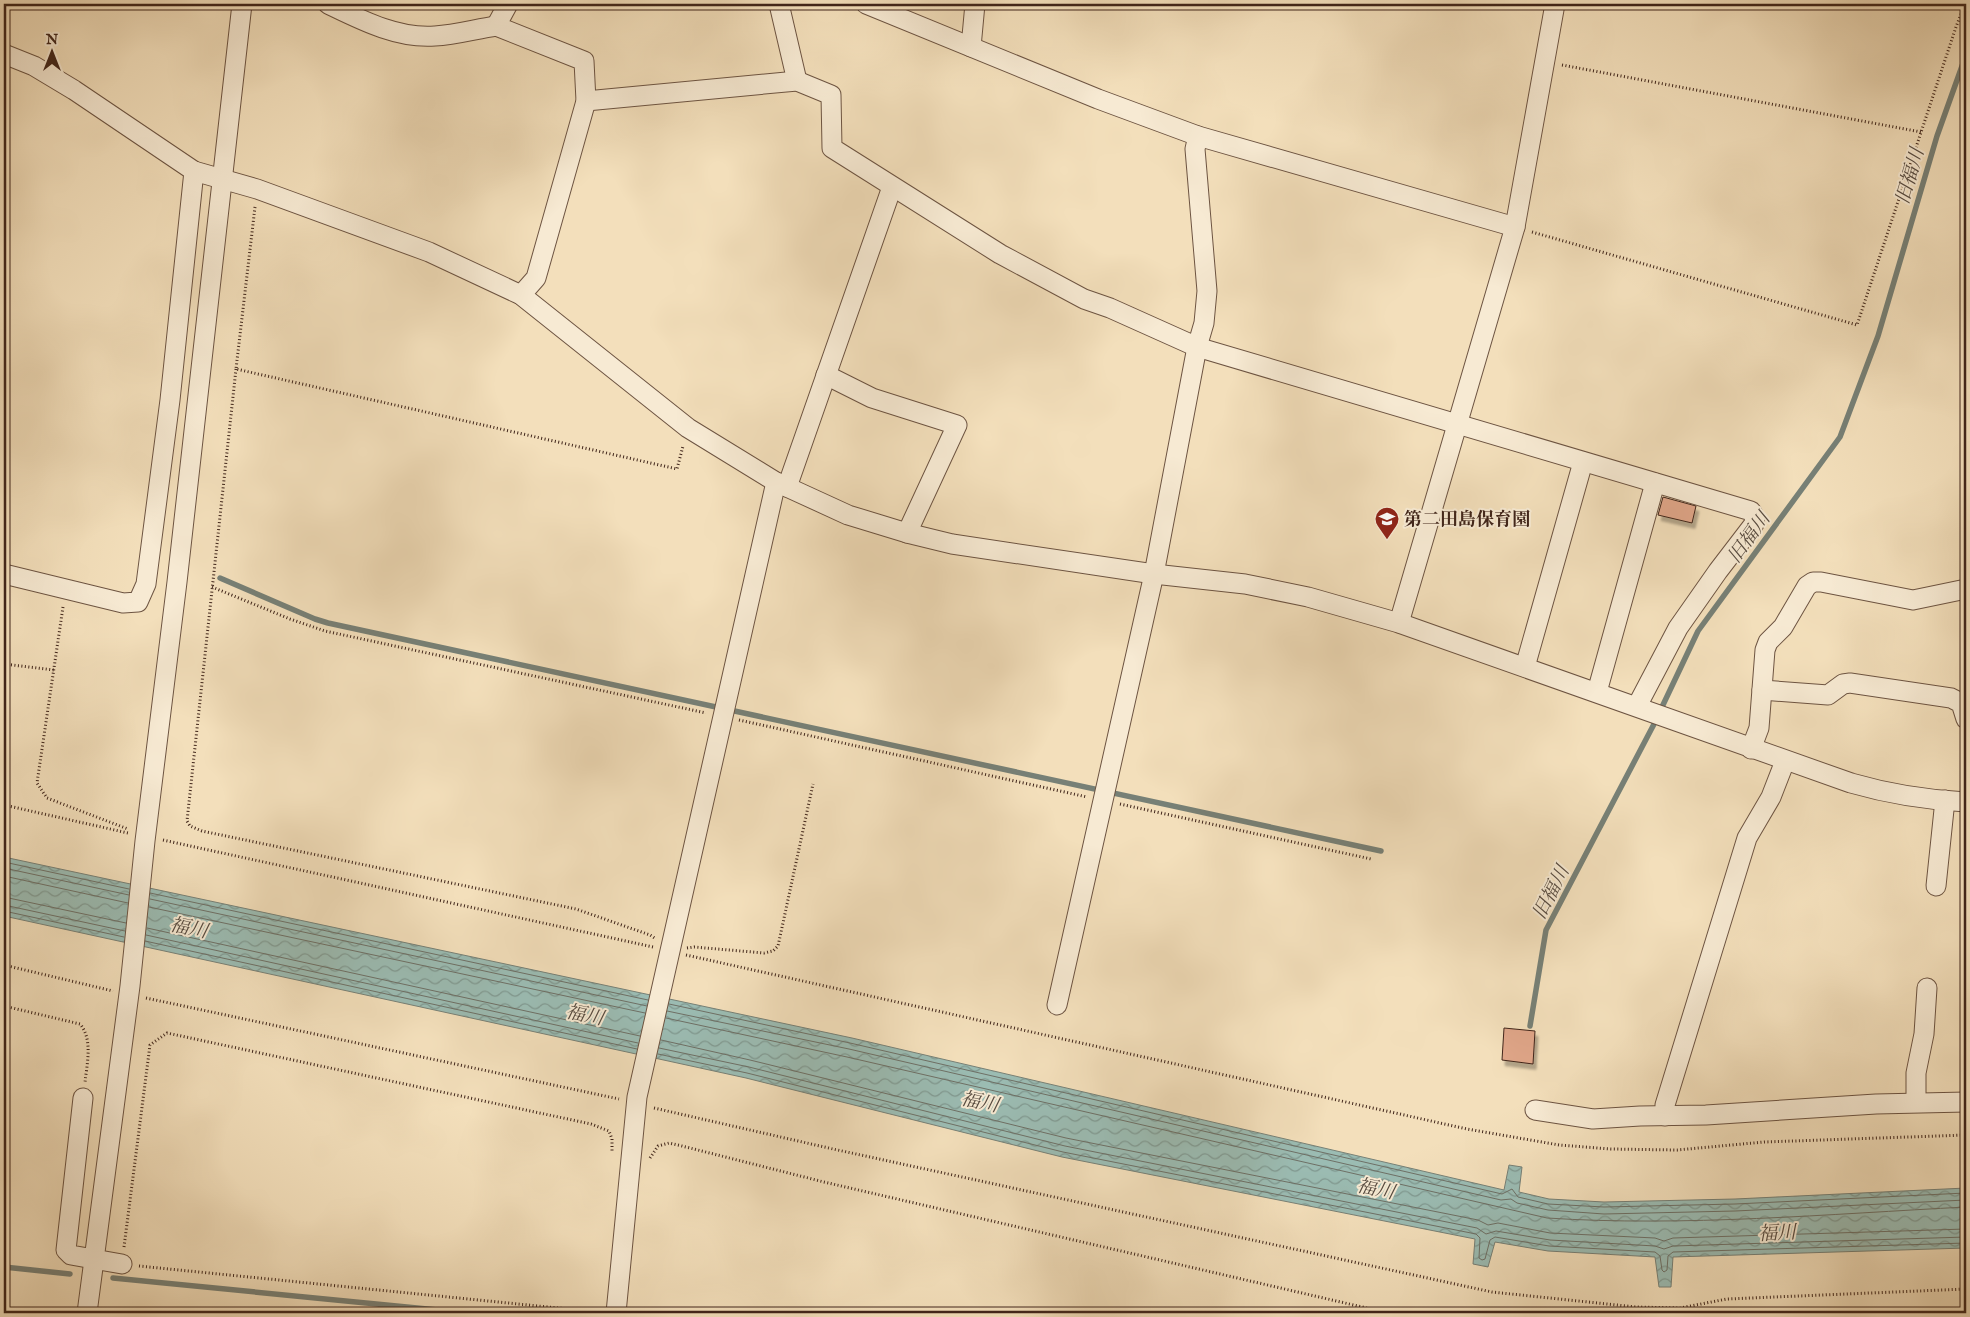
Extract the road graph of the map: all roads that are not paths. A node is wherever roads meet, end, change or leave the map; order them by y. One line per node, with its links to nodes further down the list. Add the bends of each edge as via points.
1 (242, 4): 15 (street)
2 (328, 4): 8 (street, via 397,32 434,36)
3 (508, 4): 8 (street)
4 (779, 4): 11 (street)
5 (866, 4): 9 (street)
6 (975, 4): 9 (street)
7 (1555, 4): 17 (street)
8 (496, 26): 12 (street, via 584,61)
9 (971, 47): 13 (street)
10 (4, 54): 14 (street, via 34,66 74,90)
11 (797, 82): 12 (street); 16 (street, via 831,95 832,148)
12 (586, 101): 18 (street, via 536,278)
13 (1198, 136): 17 (street); 19 (street, via 1195,149 1207,291)
14 (194, 171): 15 (street); 26 (street, via 170,400 146,584 138,602 123,603)
15 (222, 178): 18 (street, via 429,252); 47 (street, via 178,573 141,837 129,990)
16 (892, 187): 19 (street, via 1000,254 1084,299); 20 (street)
17 (1515, 227): 21 (street)
18 (521, 295): 24 (street, via 688,428)
19 (1197, 347): 21 (street); 27 (street)
20 (826, 375): 24 (street); 25 (street, via 872,398 957,425)
21 (1456, 424): 22 (street); 29 (street)
22 (1583, 462): 23 (street); 30 (street)
23 (1655, 483): 32 (street); 33 (street, via 1751,511 1754,524 1678,628)
24 (782, 485): 25 (street, via 848,515); 50 (street, via 723,716 637,1100)
25 (907, 533): 27 (street, via 952,544)
26 (4, 574)
27 (1154, 574): 29 (street, via 1245,584 1308,597); 41 (street)
28 (1966, 589): 31 (street, via 1914,600 1813,582 1807,586 1783,627 1768,642)
29 (1399, 623): 30 (street)
30 (1525, 667): 32 (street)
31 (1762, 690): 34 (street, via 1828,694 1850,683 1951,698 1961,703); 35 (street, via 1759,728)
32 (1597, 692): 33 (street)
33 (1637, 706): 35 (street)
34 (1966, 719)
35 (1751, 748): 36 (street)
36 (1785, 761): 37 (street, via 1880,791); 46 (street, via 1771,797 1747,838 1664,1105)
37 (1945, 800): 38 (street); 39 (street)
38 (1966, 802)
39 (1936, 886)
40 (1927, 988): 43 (street, via 1924,1034 1916,1073)
41 (1057, 1005)
42 (84, 1098): 47 (street, via 66,1250 70,1255)
43 (1916, 1102): 44 (street); 46 (street)
44 (1966, 1102)
45 (1535, 1110): 46 (street, via 1593,1119)
46 (1665, 1116)
47 (94, 1260): 48 (street); 49 (street)
48 (122, 1264)
49 (87, 1313)
50 (607, 1313)

